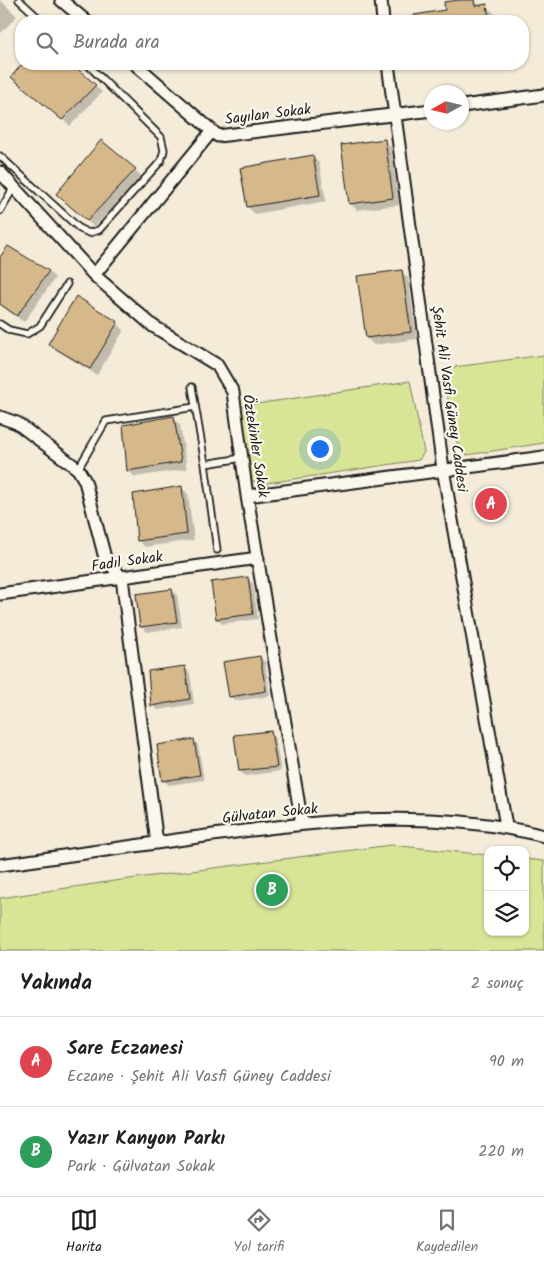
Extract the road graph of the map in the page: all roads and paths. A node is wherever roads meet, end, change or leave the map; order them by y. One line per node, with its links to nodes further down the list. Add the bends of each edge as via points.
1 (19, 0): 4 (lane)
2 (381, 0): 6 (street)
3 (67, 2): 5 (street)
4 (35, 15)
5 (80, 15)
6 (382, 15)
7 (93, 70): 15 (lane, via 161,137 164,150 161,161 99,230 89,232 80,229)
8 (142, 70): 14 (street, Sayılan Sokak)
9 (389, 70): 13 (street, Şehit Ali Vasfi Güney Caddesi)
10 (544, 95): 11 (street)
11 (469, 105)
12 (424, 111): 13 (street, Sayılan Sokak)
13 (393, 115): 14 (street, Sayılan Sokak, via 218,136); 29 (street, Şehit Ali Vasfi Güney Caddesi)
14 (212, 130): 19 (street)
15 (0, 156)
16 (0, 173): 17 (street, Öztekinler Sokak)
17 (14, 187): 18 (lane); 19 (street, Öztekinler Sokak)
18 (0, 211)
19 (94, 275): 26 (street, Öztekinler Sokak, via 153,326 217,365 232,392)
20 (67, 284): 21 (lane, via 40,326 27,334)
21 (0, 324)
22 (192, 387): 23 (lane)
23 (195, 406): 27 (lane); 28 (lane, via 106,421)
24 (0, 417): 28 (street, via 17,423)
25 (544, 457): 29 (street)
26 (242, 458): 27 (lane); 30 (street, Öztekinler Sokak)
27 (205, 464): 31 (lane)
28 (78, 469): 33 (street, via 86,481 105,558)
29 (443, 469): 30 (street); 36 (street, Şehit Ali Vasfi Güney Caddesi)
30 (247, 496): 32 (street, Öztekinler Sokak)
31 (217, 550)
32 (258, 558): 33 (street, Fadıl Sokak); 35 (street, Öztekinler Sokak)
33 (122, 578): 34 (street, Fadıl Sokak); 38 (street)
34 (0, 594)
35 (302, 824): 36 (street, Gülvatan Sokak, via 400,819); 38 (street, Gülvatan Sokak)
36 (506, 826): 37 (street, Gülvatan Sokak)
37 (544, 836)
38 (157, 843): 39 (street, Gülvatan Sokak)
39 (0, 865)

